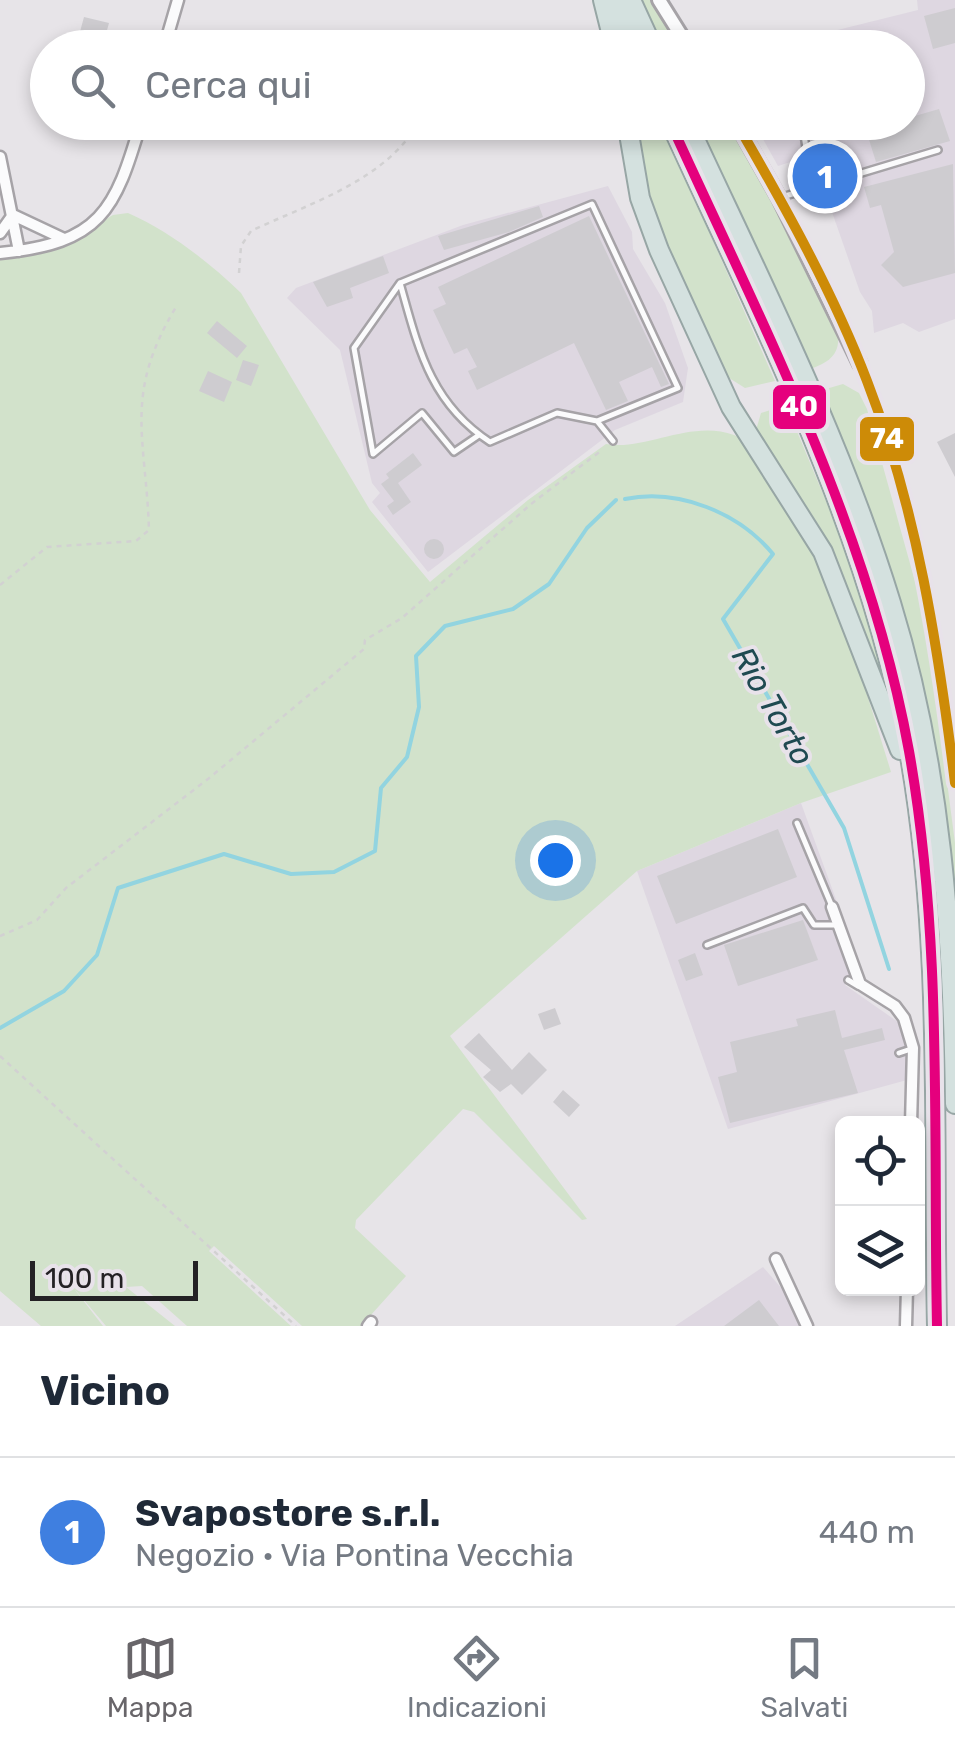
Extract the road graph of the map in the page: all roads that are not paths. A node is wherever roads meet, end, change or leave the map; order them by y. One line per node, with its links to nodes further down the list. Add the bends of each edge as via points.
1 (178, 0): 6 (street)
2 (602, 0): 7 (highway)
3 (614, 0): 8 (highway)
4 (631, 0): 9 (highway)
5 (659, 0): 10 (street)
6 (169, 30)
7 (610, 30)
8 (628, 30)
9 (645, 30)
10 (678, 30)
11 (135, 140): 23 (street, via 114,202)
12 (630, 140): 34 (highway, via 640,198 665,264 731,407 823,552)
13 (679, 140): 28 (highway)
14 (695, 140): 28 (highway)
15 (746, 140): 20 (street)
16 (805, 140): 19 (lane)
17 (938, 150): 19 (lane)
18 (0, 156): 21 (street)
19 (812, 186): 20 (lane)
20 (779, 198): 27 (street)
21 (13, 216): 22 (street); 23 (street); 24 (street)
22 (0, 233)
23 (64, 239): 24 (street)
24 (19, 251): 25 (street)
25 (0, 253)
26 (400, 283): 29 (lane, via 592,204 678,388); 30 (lane, via 424,368); 30 (lane, via 354,348 373,454 422,413 454,452)
27 (860, 364): 33 (street, via 922,568)
28 (791, 367): 32 (highway)
29 (597, 420): 30 (lane, via 558,413 490,442); 31 (lane)
30 (480, 435)
31 (613, 441)
32 (884, 609): 34 (highway); 39 (highway, via 930,768)
33 (955, 783)
34 (916, 794): 39 (highway)
35 (797, 822): 36 (lane)
36 (832, 907): 37 (street)
37 (837, 926): 38 (lane, via 814,925 803,908); 42 (street)
38 (707, 945)
39 (941, 949): 41 (highway)
40 (848, 980): 42 (lane)
41 (942, 984): 45 (highway); 51 (highway)
42 (859, 989): 43 (street, via 899,1010)
43 (914, 1048): 44 (lane); 46 (street)
44 (899, 1053)
45 (955, 1104)
46 (911, 1116)
47 (776, 1259): 49 (street)
48 (906, 1296): 50 (street)
49 (807, 1326)
50 (906, 1326)
51 (937, 1326)

